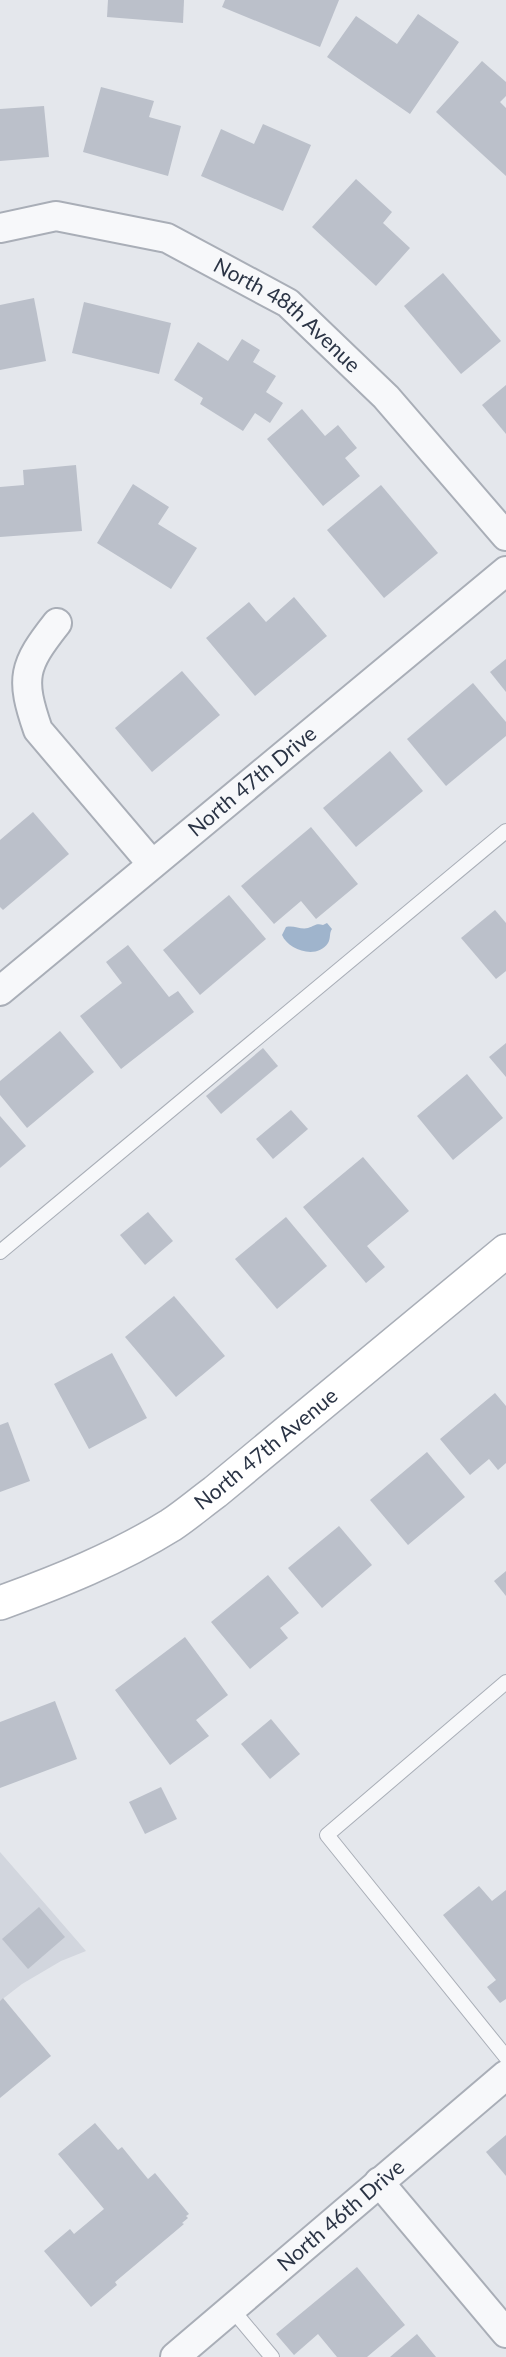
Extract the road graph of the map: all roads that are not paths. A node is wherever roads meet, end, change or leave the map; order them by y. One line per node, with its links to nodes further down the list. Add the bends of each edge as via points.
1 (0, 228): 2 (street, North 48th Avenue, via 56,216 167,238 288,303 386,397)
2 (506, 536)
3 (506, 571): 6 (street, North 47th Drive)
4 (57, 623): 6 (street, via 36,649 26,673 29,703 38,730)
5 (506, 831): 9 (lane)
6 (152, 864): 7 (street, North 47th Drive)
7 (0, 991)
8 (506, 1251): 10 (street, North 47th Avenue, via 172,1524 114,1555)
9 (0, 1252)
10 (0, 1604)
11 (506, 1682): 12 (lane, via 327,1834)
12 (506, 2057)
13 (506, 2075): 14 (street, North 46th Drive)
14 (379, 2182): 15 (street, North 46th Drive); 16 (street)
15 (231, 2308): 17 (street, North 46th Drive); 18 (lane)
16 (506, 2333)
17 (175, 2357)
18 (272, 2357)

